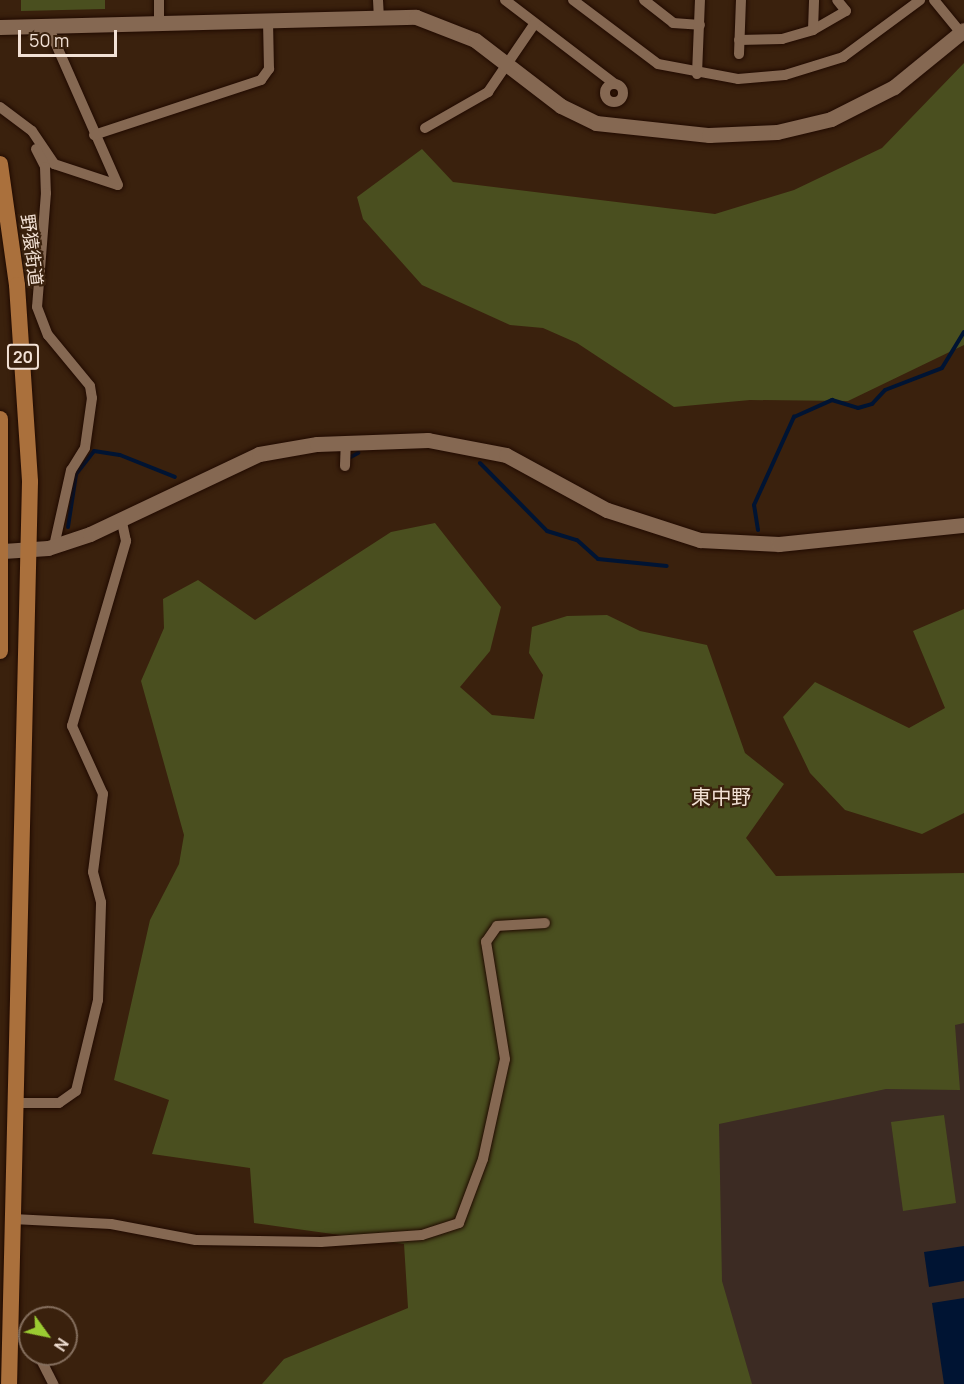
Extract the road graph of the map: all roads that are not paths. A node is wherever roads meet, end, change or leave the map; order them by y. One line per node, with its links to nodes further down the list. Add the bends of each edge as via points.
1 (159, 0): 14 (street)
2 (378, 0): 12 (street)
3 (505, 0): 15 (street)
4 (573, 0): 24 (street, via 658,64)
5 (700, 0): 16 (street)
6 (741, 0): 21 (street)
7 (814, 0): 19 (street)
8 (837, 0): 19 (street, via 846,11)
9 (920, 0): 24 (street, via 843,57 818,67 759,78)
10 (934, 0): 20 (street)
11 (647, 1): 16 (street, via 673,23)
12 (379, 16): 13 (street); 23 (street, via 416,17 455,29)
13 (268, 20): 14 (street); 28 (street, via 269,69 261,80)
14 (159, 22): 17 (street)
15 (535, 23): 23 (street); 25 (street)
16 (700, 25): 24 (street)
17 (48, 26): 18 (street); 28 (street)
18 (0, 27)
19 (813, 30): 21 (street, via 782,39)
20 (962, 31): 23 (street, via 872,100 813,124 748,135 614,129 561,106)
21 (739, 40): 22 (street)
22 (739, 54)
23 (507, 64): 27 (street, via 488,92)
24 (697, 74)
25 (615, 84)
26 (0, 107): 28 (street, via 32,131 54,164 118,185)
27 (425, 128)
28 (94, 135)
29 (36, 149): 31 (street, via 45,167 46,193)
30 (0, 164): 32 (main road, 野猿街道 / 20)
31 (38, 284): 32 (street); 38 (street, via 42,323 90,386 92,398 85,448 71,470)
32 (17, 285): 39 (main road, 野猿街道 / 20)
33 (0, 419): 40 (main road)
34 (346, 443): 35 (street); 36 (street, via 259,454); 37 (street, via 428,440 486,448 525,463 618,515 700,540 779,544)
35 (345, 466)
36 (122, 522): 38 (street); 46 (street, via 126,541 72,726 103,794 93,872 101,902 98,1000 73,1095 58,1102)
37 (964, 525)
38 (54, 546): 39 (street)
39 (29, 550): 40 (street); 44 (main road, 野猿街道 / 20)
40 (3, 551): 41 (main road)
41 (0, 637): 42 (main road)
42 (0, 651)
43 (545, 923): 47 (street, via 498,926 486,942 505,1059 483,1159 459,1223 422,1235 321,1242 196,1240 111,1224)
44 (16, 1054): 45 (main road, via 12,1065); 46 (main road, 野猿街道 / 20)
45 (0, 1072)
46 (8, 1103): 47 (main road, 野猿街道 / 20)
47 (13, 1219): 48 (main road, 野猿街道 / 20)
48 (5, 1340): 50 (main road, 野猿街道 / 20)
49 (44, 1366): 51 (street)
50 (9, 1384)
51 (53, 1384)

